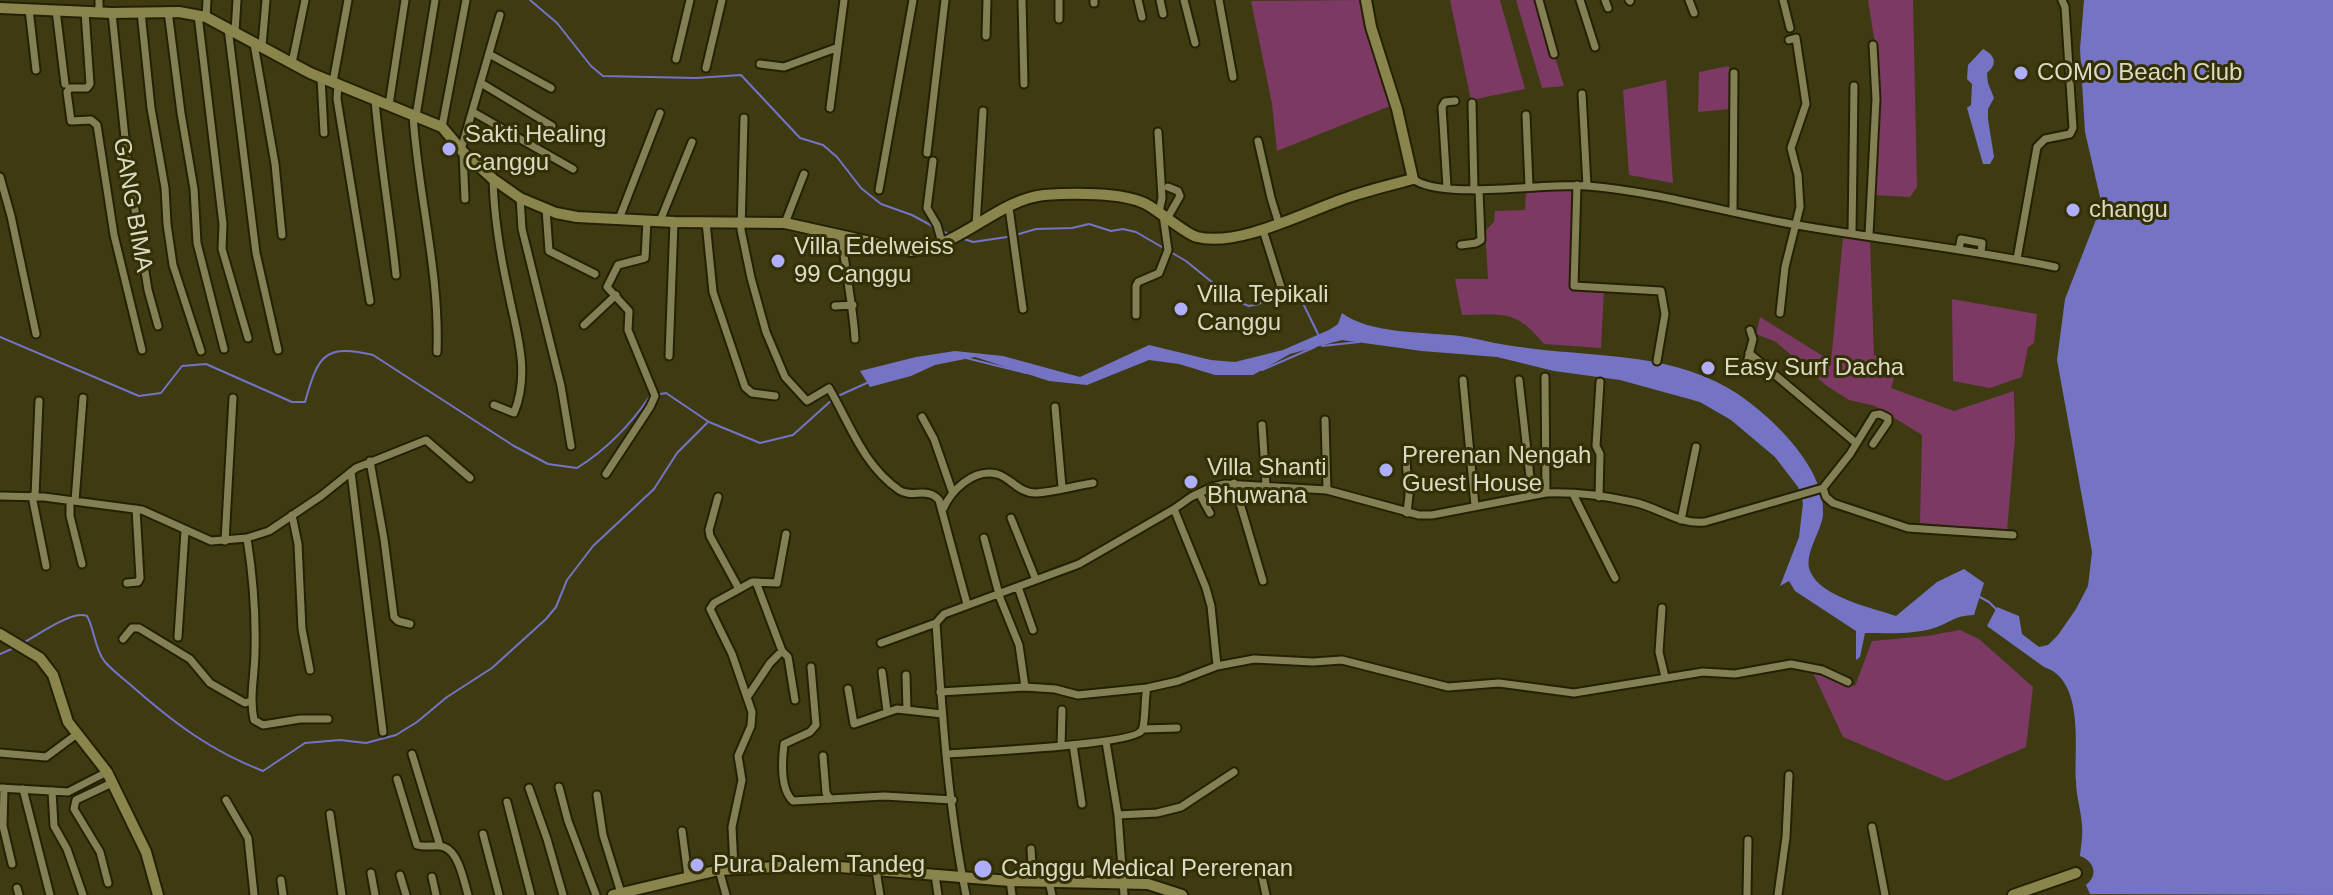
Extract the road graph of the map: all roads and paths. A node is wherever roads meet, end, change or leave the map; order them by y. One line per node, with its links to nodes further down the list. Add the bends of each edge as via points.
1 (99, 0): 34 (street)
2 (207, 0): 39 (street)
3 (237, 0): 43 (street)
4 (266, 0): 47 (street)
5 (305, 0): 54 (street)
6 (348, 0): 61 (street)
7 (405, 0): 71 (street)
8 (435, 0): 77 (street)
9 (466, 0): 80 (street)
10 (690, 0): 53 (street)
11 (722, 0): 56 (street)
12 (844, 0): 50 (street)
13 (913, 0): 98 (street)
14 (945, 0): 86 (street)
15 (987, 0): 44 (street)
16 (1022, 0): 63 (street)
17 (1059, 0): 41 (street)
18 (1138, 0): 40 (street)
19 (1160, 0): 37 (street)
20 (1184, 0): 46 (street)
21 (1219, 0): 59 (street)
22 (1366, 0): 92 (street)
23 (1539, 0): 52 (street)
24 (1580, 0): 49 (street)
25 (1689, 0): 36 (street)
26 (1783, 0): 42 (street)
27 (2062, 0): 123 (street, via 2073,128 2070,134 2039,144)
28 (49, 6): 30 (street); 32 (street); 65 (street, GANG BIMA)
29 (0, 8): 32 (street)
30 (78, 8): 34 (street); 65 (street, via 90,84)
31 (175, 8): 33 (street); 39 (street); 141 (street, via 197,243)
32 (29, 9): 57 (street)
33 (141, 12): 35 (street); 144 (street, via 173,265)
34 (99, 13): 35 (street)
35 (112, 13): 136 (street, via 128,167)
36 (1694, 13)
37 (1163, 14)
38 (500, 15): 51 (street)
39 (202, 16): 43 (street); 139 (street, via 222,249)
40 (1142, 17)
41 (1059, 19)
42 (1790, 28)
43 (232, 30): 47 (street); 143 (street, via 256,253)
44 (986, 36)
45 (1789, 40): 114 (street, via 1796,38 1806,104 1791,148 1800,190)
46 (1195, 43)
47 (258, 44): 54 (street); 118 (street)
48 (1873, 45): 119 (street)
49 (1595, 47)
50 (836, 48): 55 (street, via 784,67); 72 (street)
51 (489, 54): 62 (street); 66 (street)
52 (1554, 54)
53 (676, 59)
54 (292, 63): 60 (street)
55 (760, 64)
56 (706, 68)
57 (36, 70)
58 (1734, 73): 104 (street)
59 (1233, 77)
60 (321, 78): 61 (street); 82 (street)
61 (335, 83): 68 (street); 129 (street)
62 (481, 83): 74 (street); 79 (street)
63 (1024, 84)
64 (1854, 86): 117 (street)
65 (66, 88): 142 (street, GANG BIMA, via 71,122 91,120 97,125 114,235)
66 (551, 88)
67 (1582, 94): 95 (street)
68 (375, 100): 71 (street); 126 (street)
69 (1455, 101): 97 (street, via 1442,107)
70 (1472, 103): 99 (street)
71 (389, 105): 77 (street)
72 (830, 108)
73 (983, 111): 115 (street)
74 (473, 112): 85 (street); 88 (street)
75 (660, 113): 106 (street)
76 (1526, 115): 94 (street)
77 (415, 116): 80 (street); 145 (street, via 436,288)
78 (744, 118): 109 (street)
79 (552, 126)
80 (442, 127): 85 (street)
81 (1158, 132): 105 (street)
82 (324, 133)
83 (1258, 141): 113 (street)
84 (692, 142): 108 (street)
85 (462, 151): 91 (street); 101 (street)
86 (927, 153)
87 (933, 161): 121 (street, via 926,203)
88 (573, 169)
89 (804, 174): 112 (street)
90 (0, 177): 138 (street)
91 (493, 179): 100 (street); 158 (street, via 523,373 514,413)
92 (1413, 179): 97 (street); 113 (street)
93 (1577, 185): 94 (street); 95 (street); 148 (street, via 1574,286 1661,291 1665,314)
94 (1529, 186): 99 (street)
95 (1587, 186): 104 (street)
96 (1168, 187): 105 (street, via 1180,196)
97 (1447, 187): 99 (street)
98 (879, 190)
99 (1477, 190): 122 (street, via 1481,240)
100 (520, 198): 103 (street); 165 (street, via 522,229)
101 (465, 199)
102 (1009, 208): 105 (street, via 1044,195 1074,195 1128,198); 115 (street); 132 (street)
103 (546, 209): 106 (street); 125 (street, via 549,251)
104 (1733, 211): 114 (street)
105 (1163, 214): 116 (street, via 1196,237); 134 (street, via 1168,250 1155,277 1136,286)
106 (619, 219): 107 (street)
107 (647, 221): 108 (street); 128 (street, via 645,258 615,267 607,287)
108 (660, 221): 110 (street)
109 (741, 221): 111 (street); 112 (street); 190 (street, via 757,305 785,377 807,401 831,390 861,452 900,491 934,494)
110 (674, 222): 111 (street); 147 (street)
111 (706, 222): 154 (street, via 713,292 745,387)
112 (785, 223): 120 (street)
113 (1279, 224): 116 (street)
114 (1794, 225): 117 (street); 133 (street)
115 (976, 226): 121 (street)
116 (1263, 230): 127 (street)
117 (1852, 233): 119 (street)
118 (282, 235)
119 (1871, 236): 123 (street)
120 (842, 237): 121 (street, via 911,251); 130 (street)
121 (942, 239)
122 (1461, 245)
123 (2017, 259): 124 (street)
124 (2051, 266)
125 (595, 274)
126 (396, 275)
127 (1281, 287)
128 (616, 295): 135 (street); 170 (street, via 629,311 628,330 655,396)
129 (370, 301)
130 (853, 305): 131 (street); 140 (street)
131 (835, 306)
132 (1023, 309)
133 (1780, 313)
134 (1136, 315)
135 (584, 325)
136 (158, 326)
137 (1750, 330): 146 (street)
138 (36, 334)
139 (248, 338)
140 (855, 339)
141 (224, 349)
142 (142, 350)
143 (278, 350)
144 (201, 351)
145 (437, 352)
146 (1749, 353): 149 (street); 163 (street)
147 (669, 356)
148 (1657, 361)
149 (1747, 363)
150 (1545, 377): 180 (street)
151 (1463, 380): 188 (street)
152 (1519, 380): 182 (street)
153 (1600, 382): 186 (street)
154 (775, 396)
155 (83, 398): 187 (street)
156 (233, 398): 202 (street)
157 (39, 401): 184 (street)
158 (494, 405)
159 (1055, 407): 175 (street)
160 (922, 417): 178 (street)
161 (1325, 420): 177 (street)
162 (1262, 425): 174 (street)
163 (1856, 443): 164 (street, via 1880,414 1888,422); 176 (street)
164 (1873, 444)
165 (571, 446)
166 (1696, 447): 196 (street)
167 (370, 461): 169 (street); 171 (street, via 426,440); 216 (street, via 394,617)
168 (1406, 461): 193 (street)
169 (351, 472): 194 (street); 244 (street)
170 (606, 474)
171 (470, 478)
172 (1093, 483): 175 (street)
173 (1234, 483): 174 (street); 179 (street); 207 (street)
174 (1266, 485): 177 (street)
175 (1062, 487): 178 (street, via 1031,493 990,474)
176 (1822, 488): 196 (street, via 1705,522); 199 (street, via 1833,503 1908,528)
177 (1327, 490): 193 (street)
178 (952, 491): 190 (street)
179 (1199, 493): 191 (street); 192 (street)
180 (1546, 493): 181 (street); 182 (street)
181 (1573, 494): 186 (street); 205 (street)
182 (1532, 495): 188 (street)
183 (0, 496): 184 (street)
184 (33, 496): 187 (street); 204 (street)
185 (718, 497): 211 (street, via 710,536)
186 (1599, 497): 196 (street, via 1633,502)
187 (72, 501): 189 (street); 203 (street, via 70,516)
188 (1475, 506): 193 (street, via 1432,515)
189 (136, 509): 197 (street); 209 (street, via 140,578)
190 (943, 509): 213 (street)
191 (1174, 509): 206 (street, via 1079,564); 223 (street, via 1211,606)
192 (1210, 513)
193 (1407, 513)
194 (292, 515): 200 (street); 225 (street)
195 (1011, 518): 206 (street)
196 (1681, 520)
197 (185, 531): 202 (street); 219 (street)
198 (786, 534): 208 (street, via 777,583)
199 (2013, 535)
200 (247, 538): 202 (street); 236 (street, via 255,604)
201 (984, 538): 212 (street)
202 (225, 541)
203 (82, 564)
204 (46, 566)
205 (1615, 578)
206 (1036, 580): 210 (street)
207 (1263, 581)
208 (756, 582): 211 (street); 222 (street)
209 (127, 583)
210 (1018, 587): 212 (street); 217 (street)
211 (739, 589): 234 (street, via 714,603 711,612)
212 (999, 594): 213 (street); 230 (street, via 1019,645)
213 (967, 604): 215 (street)
214 (1662, 608): 228 (street, via 1659,652)
215 (936, 623): 221 (street); 233 (street)
216 (410, 624)
217 (1033, 630)
218 (0, 634): 245 (street, via 45,664)
219 (178, 637)
220 (123, 639): 236 (street, via 139,628 190,659 210,683 245,703)
221 (881, 643)
222 (782, 651): 234 (street); 235 (street, via 788,657)
223 (1217, 666): 228 (street, via 1254,659 1342,660 1448,687 1499,683 1574,693); 231 (street)
224 (811, 667): 263 (street, via 816,725 784,744 785,788 793,801)
225 (310, 670)
226 (882, 672): 239 (street)
227 (906, 675): 237 (street)
228 (1665, 677): 229 (street, via 1735,674 1791,664)
229 (1848, 682)
230 (1025, 687): 231 (street, via 1078,695); 233 (street)
231 (1147, 688): 243 (street)
232 (848, 689): 239 (street, via 854,724)
233 (940, 692): 240 (street)
234 (748, 696): 277 (street, via 752,719 738,756 742,780 732,827)
235 (795, 700)
236 (251, 701): 241 (street, via 254,720 263,725)
237 (907, 710): 239 (street); 240 (street)
238 (1062, 710): 248 (street)
239 (887, 711)
240 (942, 714): 251 (street)
241 (328, 719)
242 (1177, 728): 243 (street)
243 (1143, 729): 246 (street)
244 (383, 732)
245 (77, 734): 249 (street, via 46,757); 255 (street)
246 (1106, 742): 247 (street); 269 (street)
247 (1073, 745): 248 (street); 267 (street)
248 (1061, 746): 251 (street)
249 (0, 753)
250 (412, 754): 274 (street)
251 (947, 754): 265 (street)
252 (823, 756): 263 (street)
253 (1234, 772): 269 (street, via 1181,807)
254 (1789, 775): 319 (street)
255 (110, 777): 261 (street, via 68,792); 293 (street, via 76,800 74,809 100,852); 297 (street, via 146,852)
256 (397, 779): 274 (street, via 417,845)
257 (559, 787): 308 (street)
258 (2, 788): 260 (street); 276 (street)
259 (529, 788): 307 (street)
260 (23, 789): 261 (street); 295 (street)
261 (52, 791): 296 (street, via 54,826)
262 (597, 795): 294 (street)
263 (830, 799): 265 (street)
264 (226, 800): 298 (street, via 248,838)
265 (953, 800): 287 (street)
266 (507, 802): 306 (street)
267 (1082, 804)
268 (330, 814): 300 (street)
269 (1118, 815): 292 (street)
270 (1872, 827): 320 (street)
271 (682, 831): 285 (street)
272 (483, 834): 305 (street)
273 (1748, 840): 318 (street)
274 (440, 846): 304 (street, via 455,859)
275 (1031, 849): 290 (street)
276 (12, 864)
277 (734, 868): 278 (street); 279 (street, via 815,865)
278 (719, 870): 285 (street); 309 (street)
279 (876, 870): 284 (street); 310 (street)
280 (1261, 872): 317 (street)
281 (371, 873): 301 (street)
282 (2076, 873): 321 (street)
283 (400, 875): 302 (street)
284 (935, 875): 287 (street); 311 (street)
285 (688, 876): 294 (street)
286 (432, 877): 303 (street)
287 (963, 877): 289 (street); 312 (street)
288 (281, 880): 299 (street)
289 (1010, 881): 290 (street); 313 (street)
290 (1033, 882): 291 (street)
291 (1049, 882): 292 (street); 314 (street)
292 (1123, 882): 315 (street); 316 (street)
293 (108, 883)
294 (617, 894)
295 (50, 895)
296 (83, 895)
297 (158, 895)
298 (254, 895)
299 (283, 895)
300 (342, 895)
301 (375, 895)
302 (406, 895)
303 (436, 895)
304 (468, 895)
305 (499, 895)
306 (531, 895)
307 (563, 895)
308 (596, 895)
309 (726, 895)
310 (880, 895)
311 (938, 895)
312 (966, 895)
313 (1012, 895)
314 (1052, 895)
315 (1124, 895)
316 (1182, 895)
317 (1266, 895)
318 (1747, 895)
319 (1778, 895)
320 (1885, 895)
321 (2013, 895)

